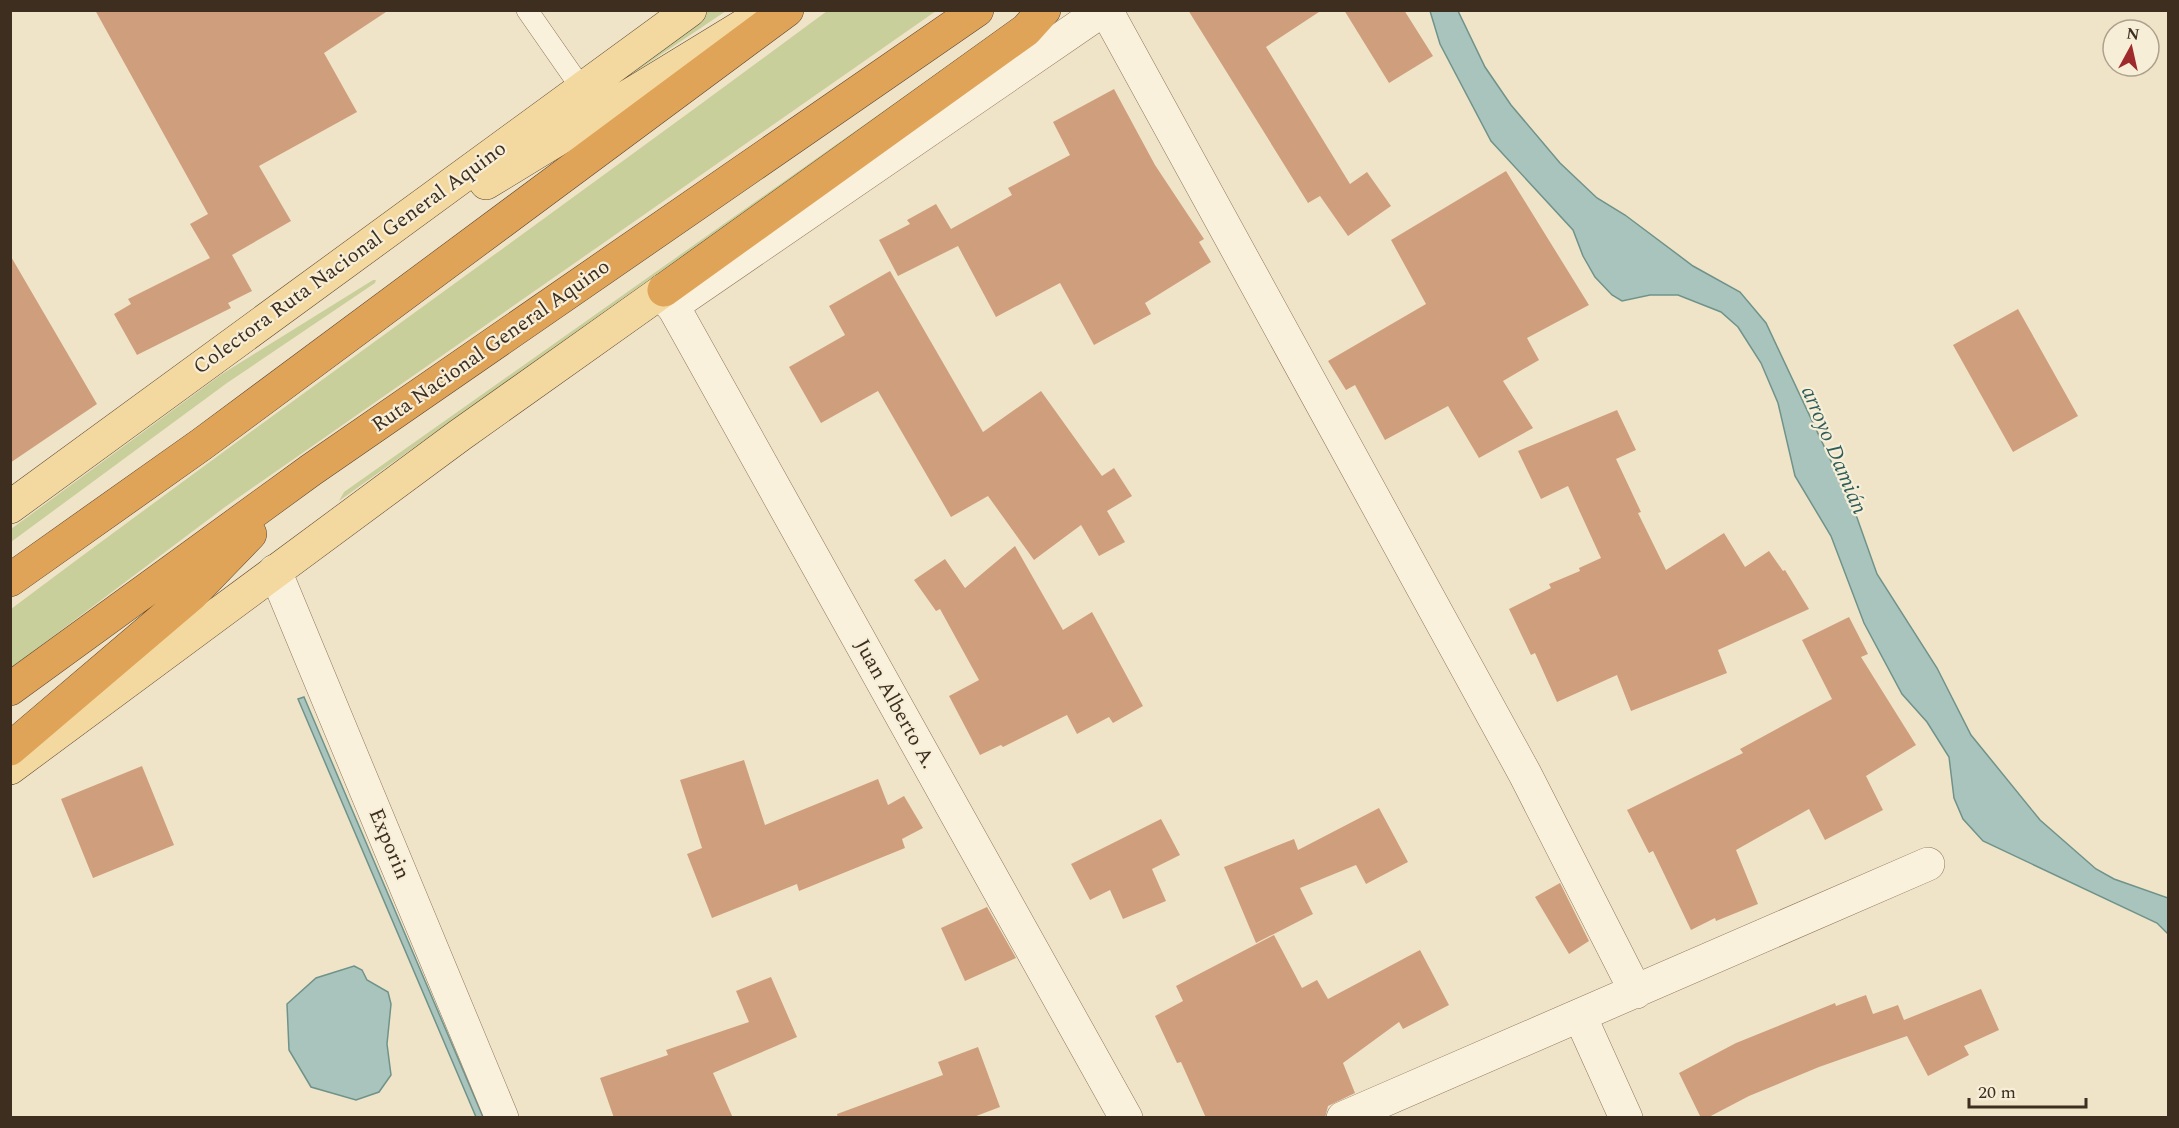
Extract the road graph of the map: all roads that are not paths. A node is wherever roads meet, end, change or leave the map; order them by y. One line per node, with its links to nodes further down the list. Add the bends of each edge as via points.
1 (527, 10): 8 (lane)
2 (690, 10): 8 (main road, Colectora Ruta Nacional General Aquino)
3 (768, 10): 10 (main road)
4 (787, 10): 14 (highway, via 202,444)
5 (977, 10): 11 (highway, Ruta Nacional General Aquino)
6 (1044, 10): 9 (highway, via 1026,30)
7 (1104, 10): 9 (street); 19 (street, via 1525,774)
8 (582, 89): 10 (main road, Colectora Ruta Nacional General Aquino)
9 (668, 298): 13 (main road, via 460,435); 22 (street, Juan Alberto A.)
10 (283, 307): 12 (main road, Colectora Ruta Nacional General Aquino)
11 (311, 470): 15 (highway, Ruta Nacional General Aquino); 16 (highway, via 190,595)
12 (10, 507)
13 (275, 571): 17 (main road); 21 (street, Exporin)
14 (10, 580)
15 (10, 688)
16 (10, 749)
17 (10, 768)
18 (1928, 864): 19 (street)
19 (1636, 992): 20 (street)
20 (1580, 1016): 23 (street); 24 (street)
21 (502, 1118)
22 (1126, 1118)
23 (1343, 1118)
24 (1626, 1118)

